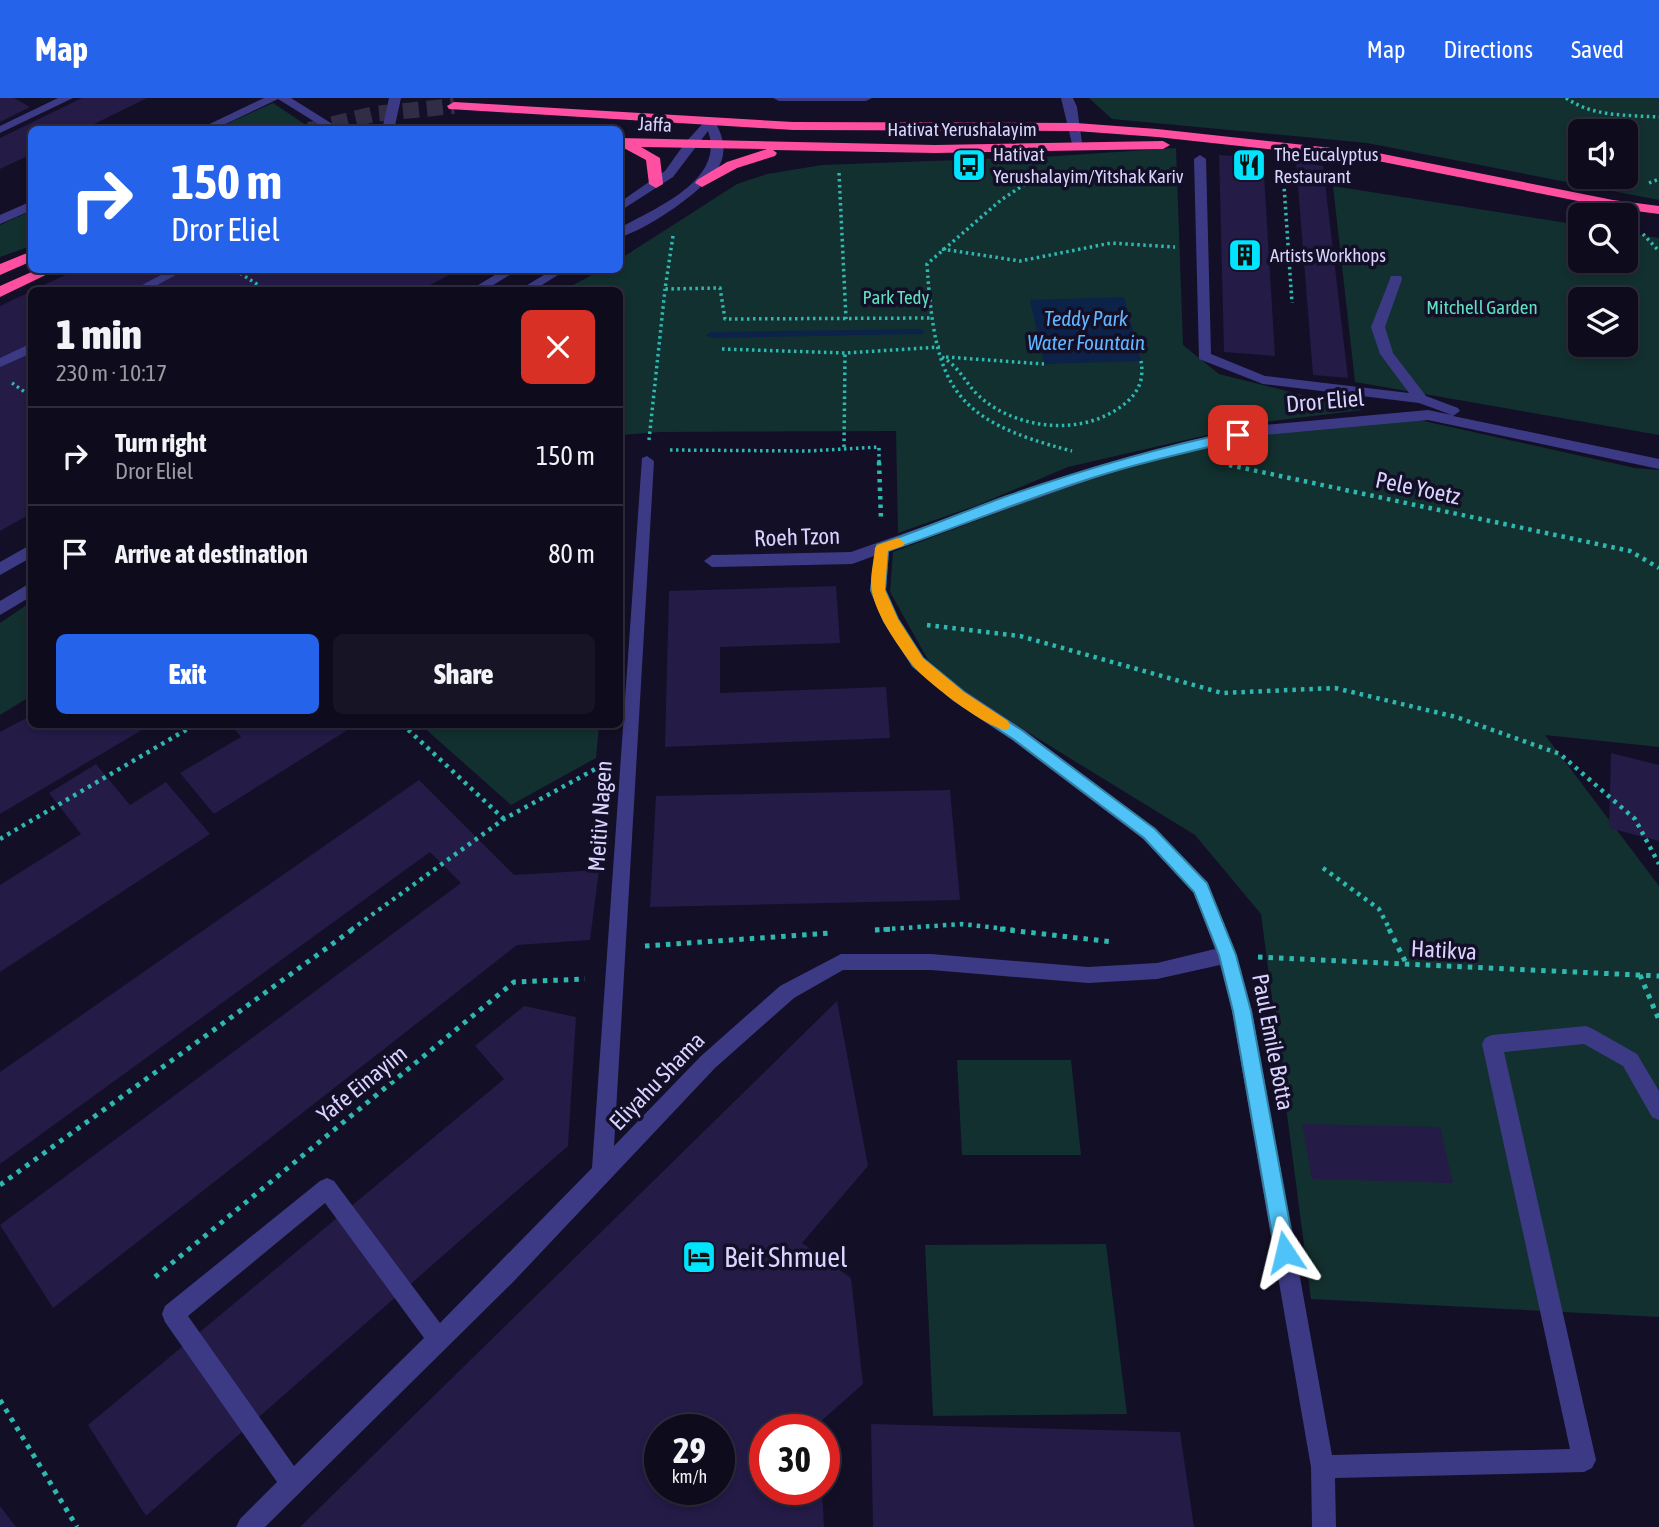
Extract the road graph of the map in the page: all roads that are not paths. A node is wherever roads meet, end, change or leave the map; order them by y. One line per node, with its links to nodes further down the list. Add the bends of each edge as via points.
1 (67, 98): 14 (street)
2 (273, 98): 10 (street)
3 (283, 98): 11 (street)
4 (395, 98): 12 (street)
5 (779, 98): 6 (street)
6 (866, 98)
7 (1067, 98): 13 (street)
8 (454, 106): 9 (highway, Jaffa)
9 (710, 122): 13 (highway, Hativat Yerushalayim); 18 (street); 19 (street)
10 (211, 126)
11 (330, 126)
12 (389, 126)
13 (1076, 127): 16 (highway, Hativat Yerushalayim); 21 (street)
14 (0, 130)
15 (623, 142): 18 (highway, Jaffa)
16 (1235, 142): 21 (highway, Hativat Yerushalayim); 27 (highway, Hativat Yerushalayim, via 1378,157)
17 (623, 143): 24 (highway, via 653,158)
18 (689, 145): 19 (highway, Hativat Yerushalayim); 24 (street)
19 (718, 146): 20 (highway, Hativat Yerushalayim); 23 (street, via 714,166)
20 (796, 147): 21 (highway, Hativat Yerushalayim); 23 (highway, via 744,160)
21 (1079, 148)
22 (1200, 159): 43 (street, via 1204,356 1263,380)
23 (702, 183): 29 (street)
24 (656, 184): 25 (street)
25 (623, 205)
26 (28, 207): 28 (street)
27 (1659, 210)
28 (0, 220)
29 (623, 231)
30 (28, 257): 31 (highway)
31 (0, 270)
32 (41, 273): 40 (highway)
33 (173, 273): 37 (street)
34 (507, 273): 38 (street)
35 (555, 273): 39 (street)
36 (1396, 279): 43 (street, via 1378,327 1387,354)
37 (145, 287)
38 (481, 287)
39 (530, 287)
40 (0, 292)
41 (28, 349): 42 (street)
42 (0, 363)
43 (1421, 399): 44 (street)
44 (1509, 432): 46 (street, Dror Eliel); 47 (street, Dror Eliel, via 1428,415 1264,430 1123,464)
45 (648, 456): 55 (street, Meitiv Nagen)
46 (1659, 464)
47 (882, 548): 49 (street, Roeh Tzon, via 852,558); 53 (street, Paul Emile Botta, via 878,590 891,621 918,662 1149,834 1201,888)
48 (28, 552): 50 (street)
49 (712, 561)
50 (0, 569)
51 (28, 591): 52 (street)
52 (0, 609)
53 (1227, 955): 55 (street, Eliyahu Shama, via 1157,971 1088,975 931,962 841,962 787,992 708,1062); 57 (street, Paul Emile Botta, via 1242,1011)
54 (1659, 1110): 57 (street, via 1630,1060 1586,1035 1492,1044 1584,1460)
55 (602, 1173): 56 (street, Eliyahu Shama)
56 (439, 1339): 58 (street, Eliyahu Shama); 58 (street, via 327,1188 173,1314)
57 (1323, 1467): 60 (street, Paul Emile Botta)
58 (293, 1485): 59 (street, Eliyahu Shama)
59 (248, 1527)
60 (1324, 1527)

